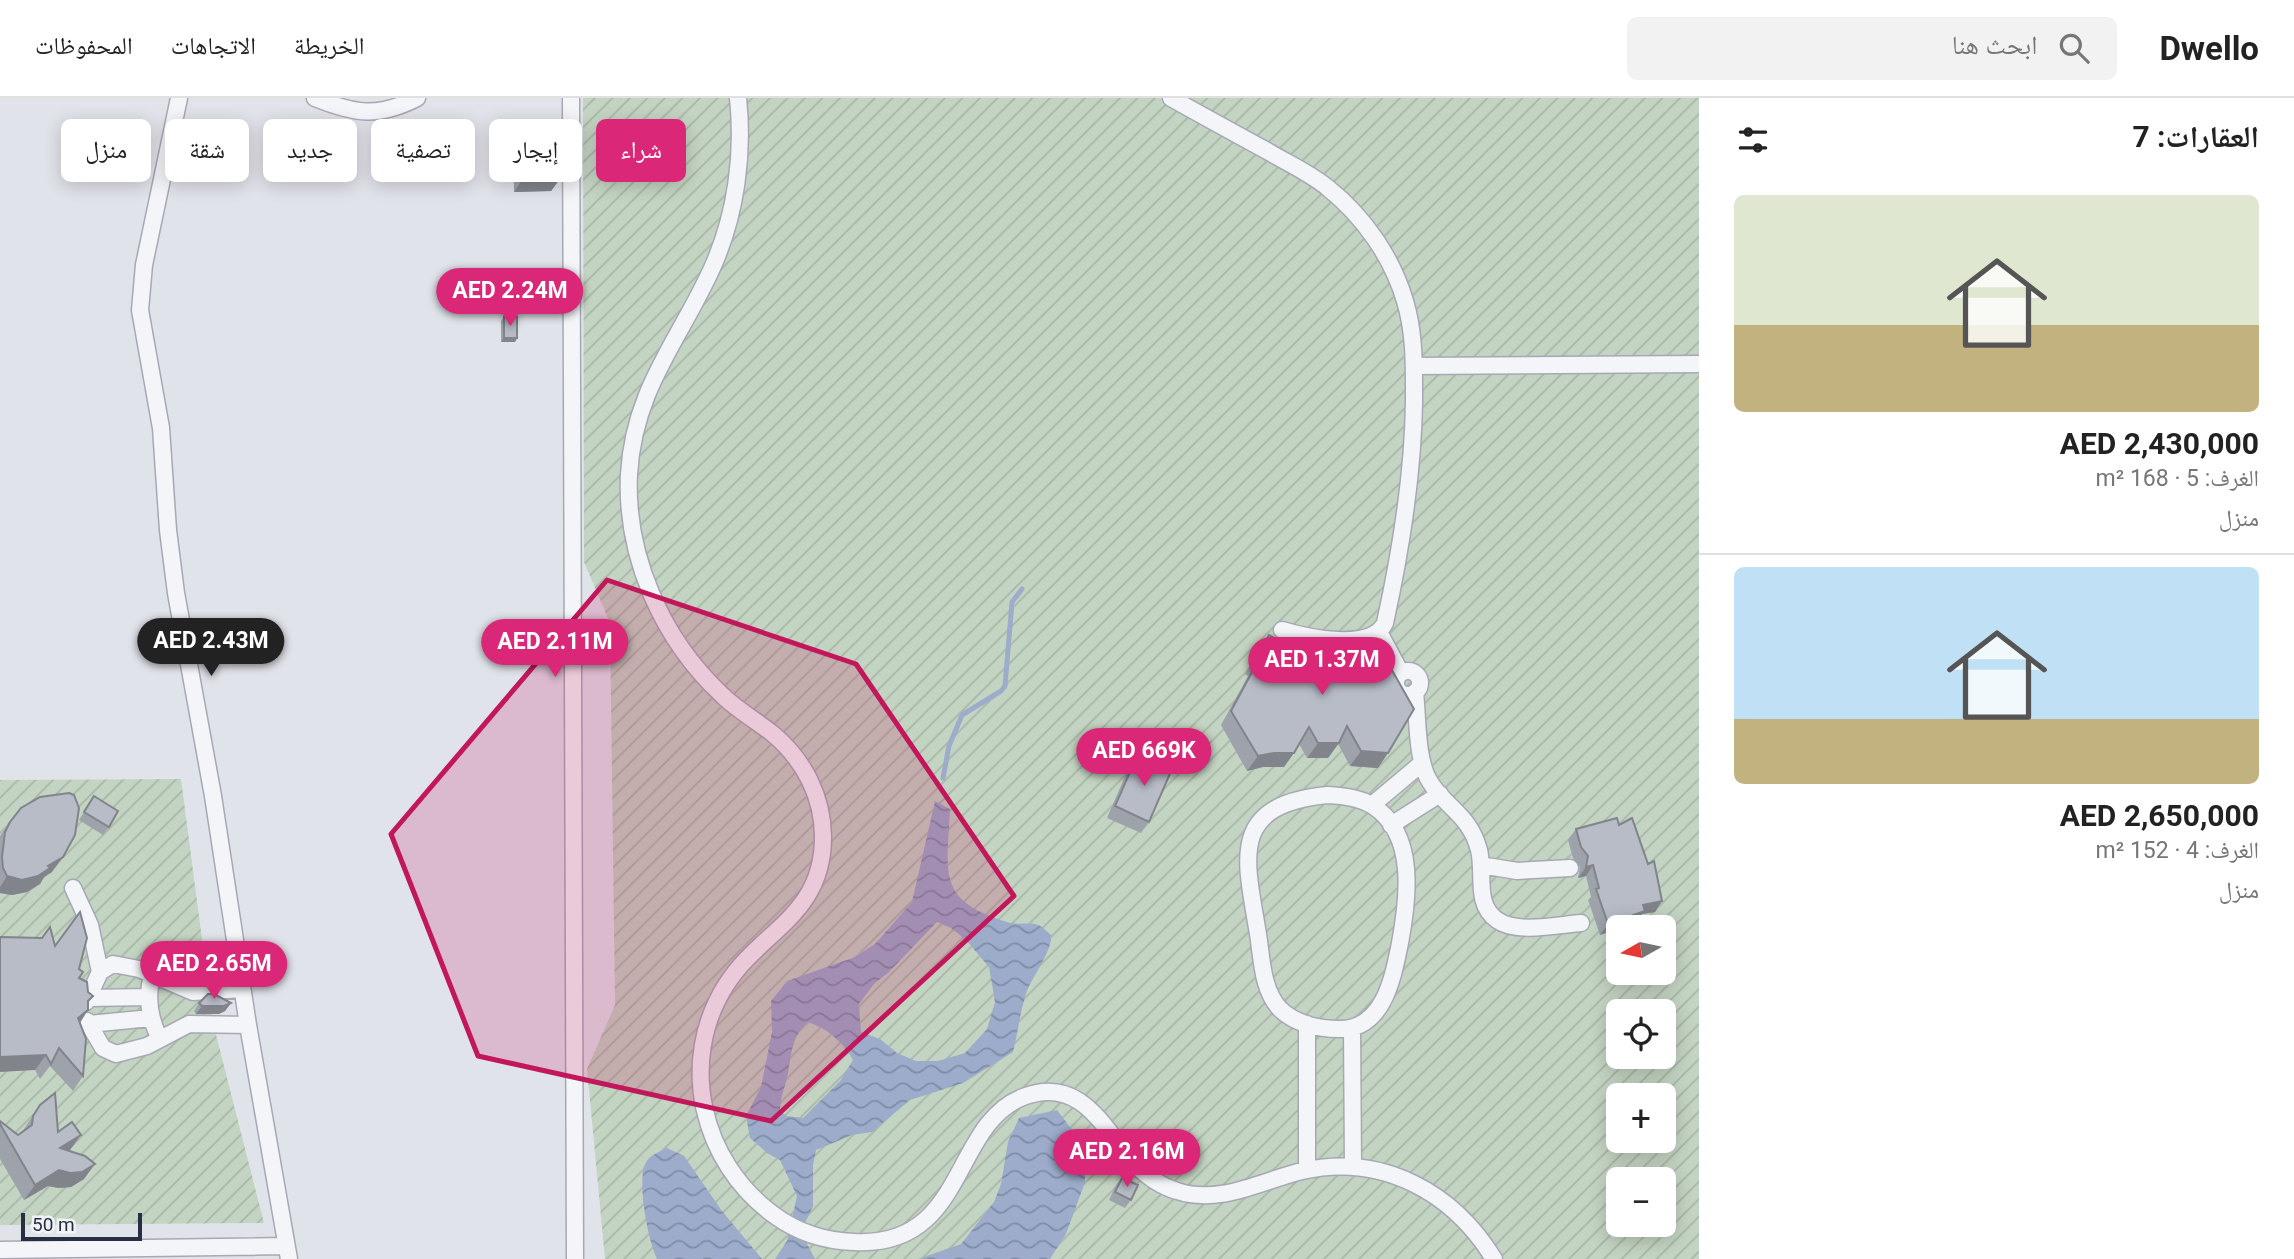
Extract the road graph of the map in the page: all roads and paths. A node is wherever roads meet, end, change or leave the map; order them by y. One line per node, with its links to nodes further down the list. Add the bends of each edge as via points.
1 (179, 98): 21 (street, via 144,265 141,310 160,428 174,582)
2 (315, 98): 3 (street, via 371,113)
3 (417, 98)
4 (571, 98): 32 (street)
5 (738, 98): 29 (street, via 740,149 729,222 710,271 643,403 633,445 629,495 642,569 671,632 726,700 787,747 808,777 821,813 822,853 810,890 787,922 732,977 708,1025 700,1090 724,1160 755,1199 788,1224 826,1239 864,1243 897,1236 927,1218 950,1192 986,1126 1007,1105 1033,1094 1062,1094 1087,1106 1136,1165 1177,1191 1227,1194)
6 (1171, 98): 8 (street, via 1312,177 1354,212 1398,281 1410,322)
7 (1699, 364): 8 (street)
8 (1414, 366): 10 (street, via 1410,489 1385,624)
9 (1282, 630): 10 (street, via 1340,640 1369,638)
10 (1379, 632): 11 (street, via 1401,673 1396,682 1401,692 1415,692)
11 (1422, 763): 12 (street); 13 (street)
12 (1440, 794): 14 (street); 15 (street, via 1466,821)
13 (1371, 805): 14 (street); 24 (street, via 1342,796 1296,800 1273,809 1250,839 1247,866 1268,991 1288,1016)
14 (1391, 825): 26 (street, via 1401,846 1408,886 1394,974 1371,1018)
15 (1481, 865): 16 (street, via 1526,871); 18 (street, via 1483,901 1503,924 1523,928)
16 (1570, 868)
17 (73, 888): 19 (street, via 90,925)
18 (1581, 923)
19 (100, 972): 20 (street, via 118,964); 22 (street, via 86,1000)
20 (152, 975): 21 (street, via 193,992); 22 (street)
21 (242, 989): 25 (street)
22 (149, 997): 23 (street)
23 (151, 1018): 27 (street); 27 (street, via 88,1022 103,1048 112,1053 139,1049)
24 (1307, 1024): 26 (street); 29 (street)
25 (248, 1026): 27 (street, via 189,1024); 31 (street)
26 (1352, 1028): 28 (street)
27 (160, 1039)
28 (1353, 1167): 29 (street); 33 (street, via 1405,1180 1436,1196 1464,1218)
29 (1307, 1170)
30 (0, 1250): 31 (street)
31 (288, 1252)
32 (575, 1259)
33 (1494, 1259)

